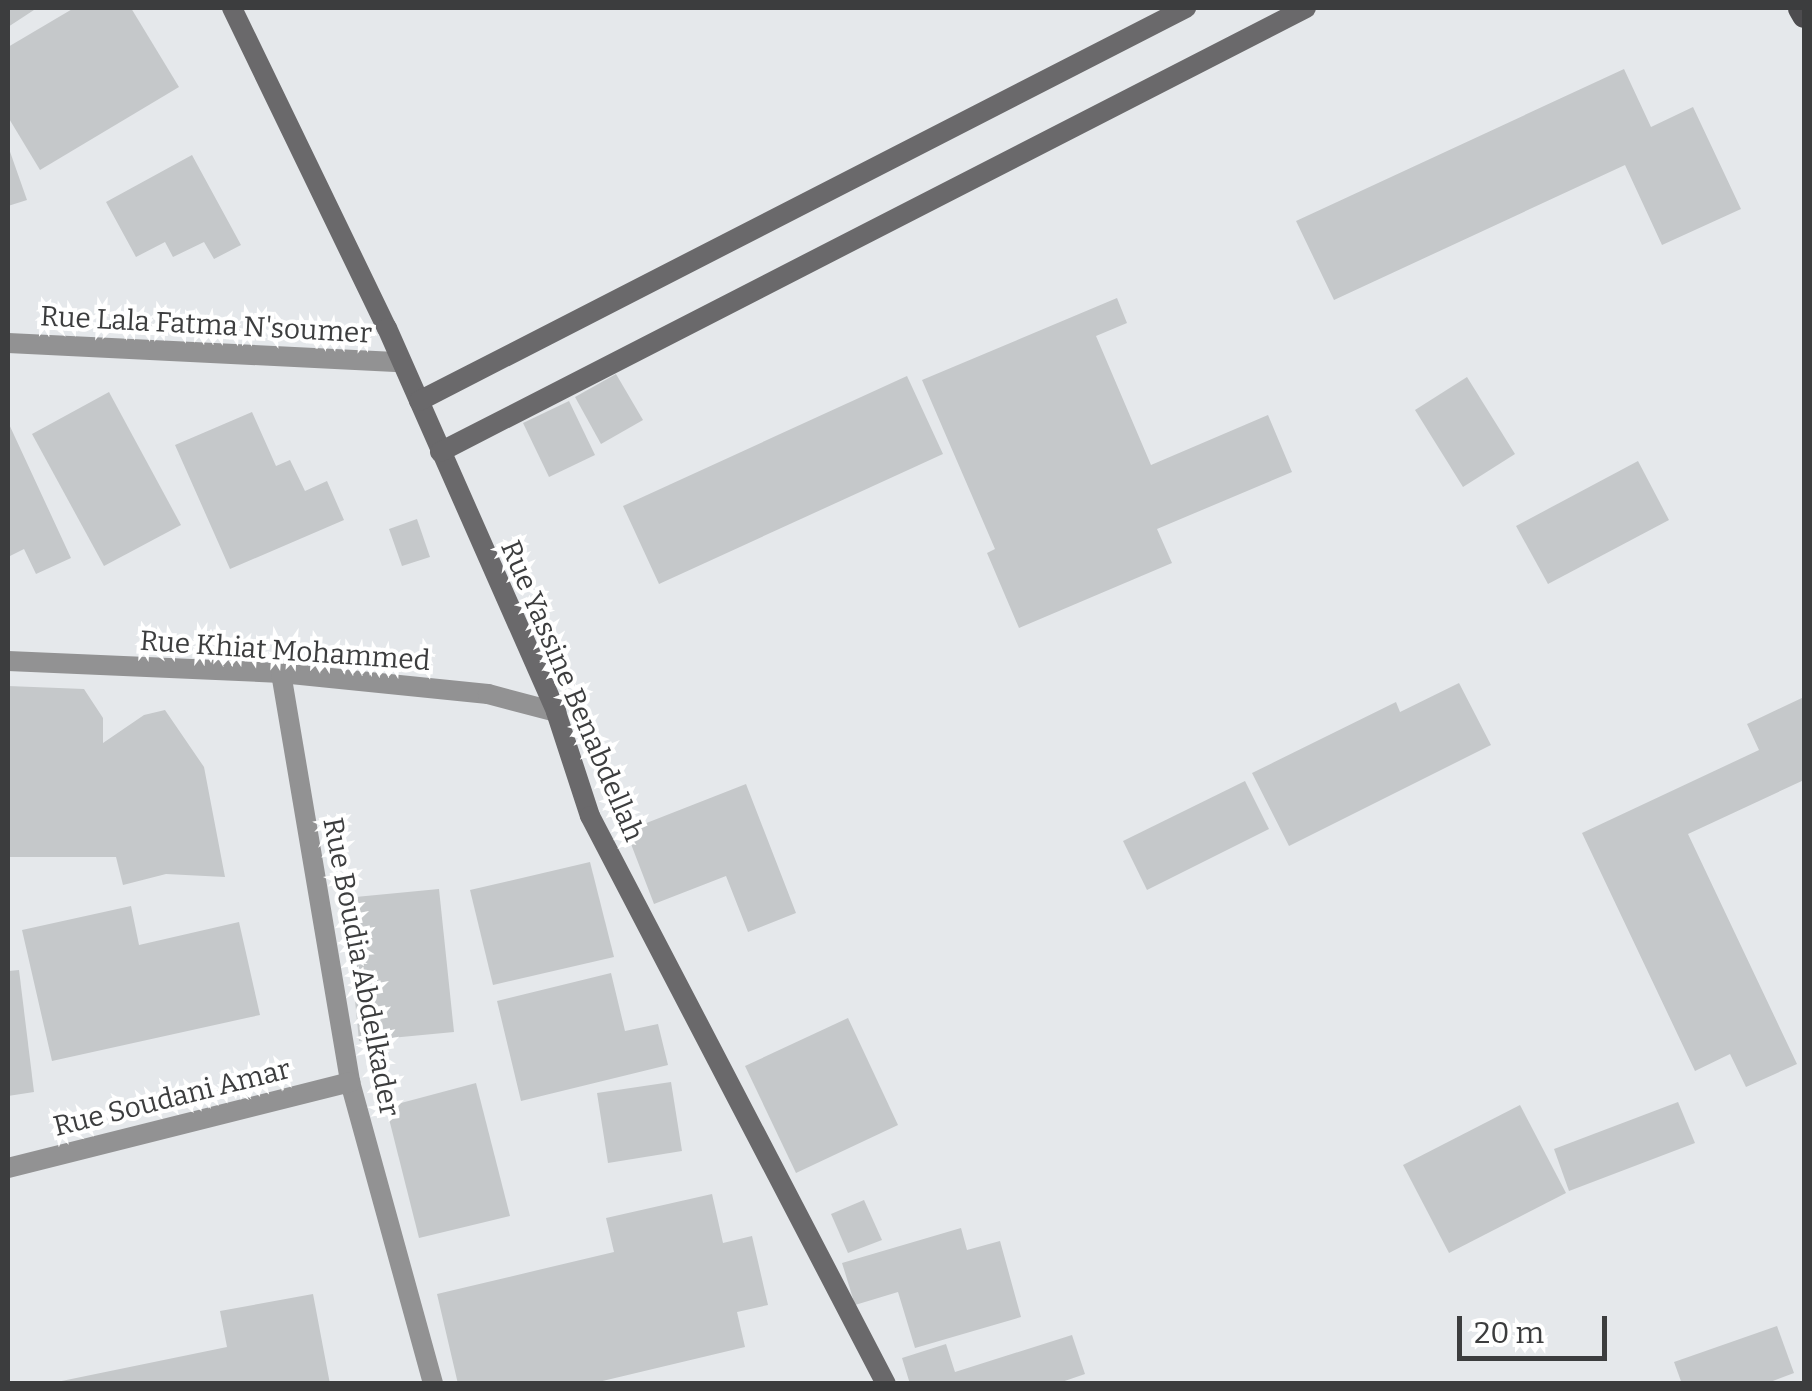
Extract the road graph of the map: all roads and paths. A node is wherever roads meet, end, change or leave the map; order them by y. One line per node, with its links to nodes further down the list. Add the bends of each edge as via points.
1 (232, 8): 7 (street, Rue Yassine Benabdellah)
2 (1186, 8): 8 (street)
3 (1306, 8): 9 (street)
4 (1800, 8): 5 (main road)
5 (1804, 15)
6 (8, 343): 7 (street, Rue Lala Fatma N'soumer)
7 (401, 362): 8 (street, Rue Yassine Benabdellah)
8 (419, 401): 9 (street, Rue Yassine Benabdellah)
9 (440, 452): 12 (street, Rue Yassine Benabdellah)
10 (8, 661): 11 (street, Rue Khiat Mohammed)
11 (280, 673): 12 (street, Rue Khiat Mohammed, via 488,694); 13 (street, Rue Boudia Abdelkader)
12 (556, 712): 16 (street, Rue Yassine Benabdellah, via 590,816)
13 (350, 1082): 14 (street, Rue Soudani Amar); 15 (street, Rue Boudia Abdelkader)
14 (8, 1168)
15 (433, 1384)
16 (886, 1384)

